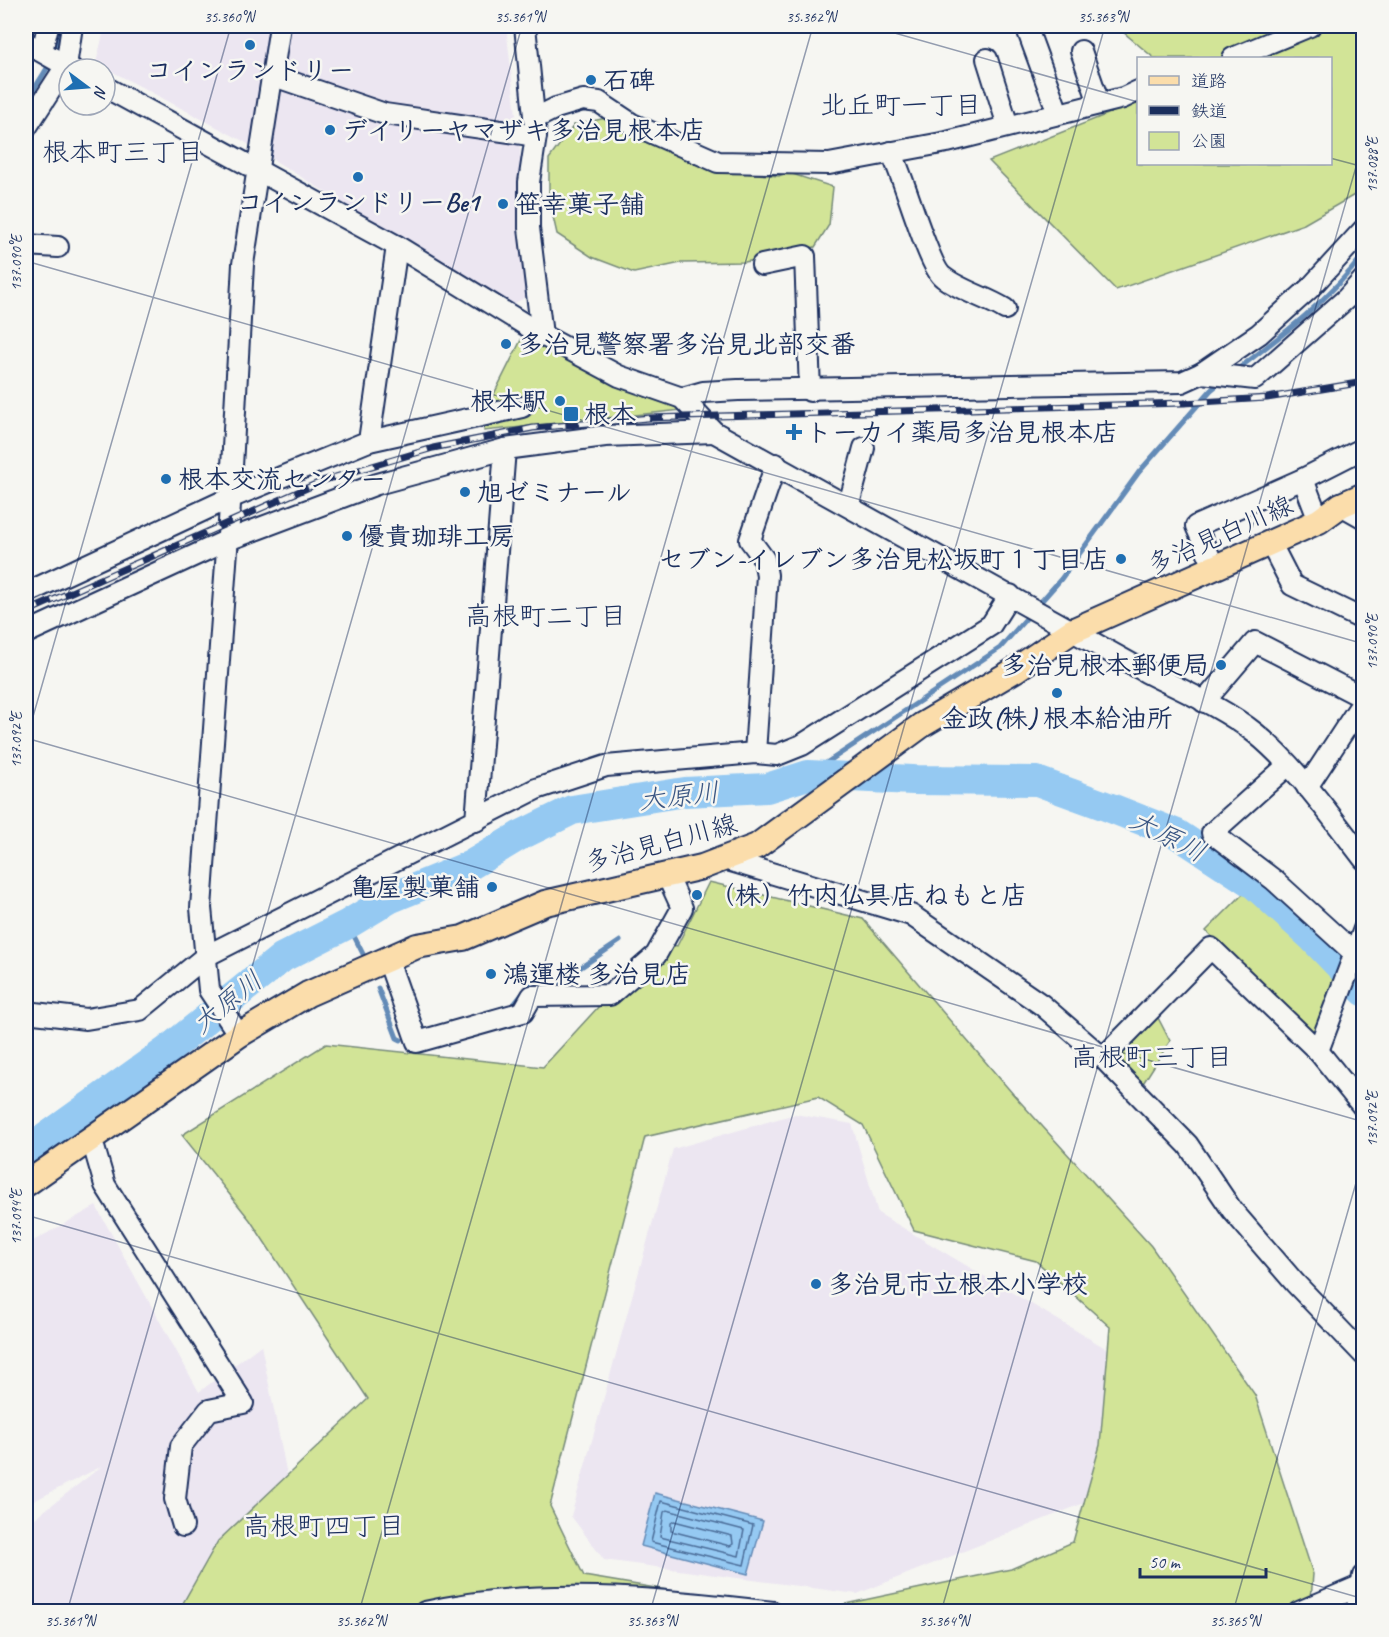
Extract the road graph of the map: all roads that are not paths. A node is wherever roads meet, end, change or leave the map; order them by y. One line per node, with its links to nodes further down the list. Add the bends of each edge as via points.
1 (48, 26): 7 (street)
2 (72, 26): 9 (street)
3 (280, 26): 13 (street)
4 (525, 26): 21 (street)
5 (1026, 26): 18 (street)
6 (1311, 26): 10 (street)
7 (34, 47): 12 (street)
8 (1081, 51): 17 (street)
9 (70, 57)
10 (1235, 57)
11 (987, 59): 19 (street)
12 (57, 60)
13 (271, 75): 21 (street, via 385,114); 23 (street)
14 (57, 84): 20 (street)
15 (1137, 91): 17 (street)
16 (117, 94): 23 (street)
17 (1099, 103): 18 (street)
18 (1058, 113): 19 (street)
19 (1008, 126): 22 (street)
20 (26, 128)
21 (535, 128): 22 (street, via 556,108 584,100 599,102 632,124 718,162 829,164); 31 (street, via 529,228)
22 (891, 152): 30 (street, via 941,276)
23 (255, 171): 26 (street); 44 (street, via 243,264)
24 (1364, 229): 32 (street, via 1293,304 1259,334)
25 (26, 245): 27 (street)
26 (397, 246): 31 (street); 37 (street)
27 (58, 247)
28 (762, 265): 33 (street, via 805,256)
29 (1364, 279): 32 (street, via 1255,379)
30 (1005, 309)
31 (542, 335): 34 (street, via 618,376)
32 (1202, 373): 33 (street, via 1182,382)
33 (810, 391): 34 (street, via 715,392)
34 (682, 398): 36 (street)
35 (522, 407): 37 (street)
36 (714, 432): 38 (street, via 605,436); 41 (street)
37 (369, 441): 44 (street)
38 (505, 448): 49 (street, via 377,484); 62 (street)
39 (864, 448): 45 (street)
40 (1364, 448): 42 (street)
41 (776, 464): 45 (street); 59 (street, via 750,540 764,559 767,575)
42 (1303, 479): 48 (street); 51 (street, via 1196,526)
43 (1364, 495): 46 (main road, 多治見白川線)
44 (230, 498): 49 (street); 52 (street)
45 (849, 504): 53 (street)
46 (1341, 505): 47 (street); 48 (main road, 多治見白川線)
47 (1364, 518)
48 (1320, 521): 50 (main road, 多治見白川線)
49 (228, 540): 56 (street); 68 (street, via 201,908)
50 (1271, 544): 51 (main road, 多治見白川線); 54 (street, via 1292,585)
51 (1215, 569): 55 (main road, 多治見白川線)
52 (26, 593)
53 (1014, 598): 55 (street); 59 (street, via 991,625 802,745 777,755)
54 (1364, 620)
55 (1072, 631): 58 (street); 63 (main road, 多治見白川線, via 922,725 757,846)
56 (26, 633)
57 (1364, 699): 58 (street, via 1255,642); 61 (street)
58 (1204, 702): 60 (street, via 1256,734)
59 (755, 753): 62 (street, via 606,766 536,789)
60 (1287, 766): 61 (street); 67 (street, via 1212,833 1274,880)
61 (1307, 787): 64 (street)
62 (476, 821): 68 (street)
63 (724, 859): 65 (main road, 多治見白川線); 73 (street, via 911,915 1042,1005)
64 (1364, 859)
65 (667, 875): 69 (main road, 多治見白川線, via 544,903 463,938 417,946); 69 (street, via 682,908 656,955 609,995 532,996 523,1012 417,1042)
66 (1364, 929): 67 (street)
67 (1354, 952): 72 (street)
68 (206, 956): 70 (street, via 140,1010 86,1019); 71 (street, via 209,990)
69 (388, 960): 71 (main road, 多治見白川線)
70 (26, 1012)
71 (233, 1027): 75 (main road, 多治見白川線)
72 (1318, 1051): 73 (street, via 1211,948); 74 (street)
73 (1103, 1058): 77 (street, via 1188,1145 1232,1210)
74 (1364, 1108)
75 (91, 1137): 76 (main road, 多治見白川線); 78 (street, via 105,1185 243,1402 209,1410 181,1446 175,1499)
76 (26, 1184)
77 (1364, 1355)
78 (183, 1526)
79 (1363, 1579): 82 (street); 83 (street)
80 (425, 1611): 81 (street, via 466,1602 555,1594)
81 (773, 1611)
82 (1299, 1611)
83 (1356, 1611)

